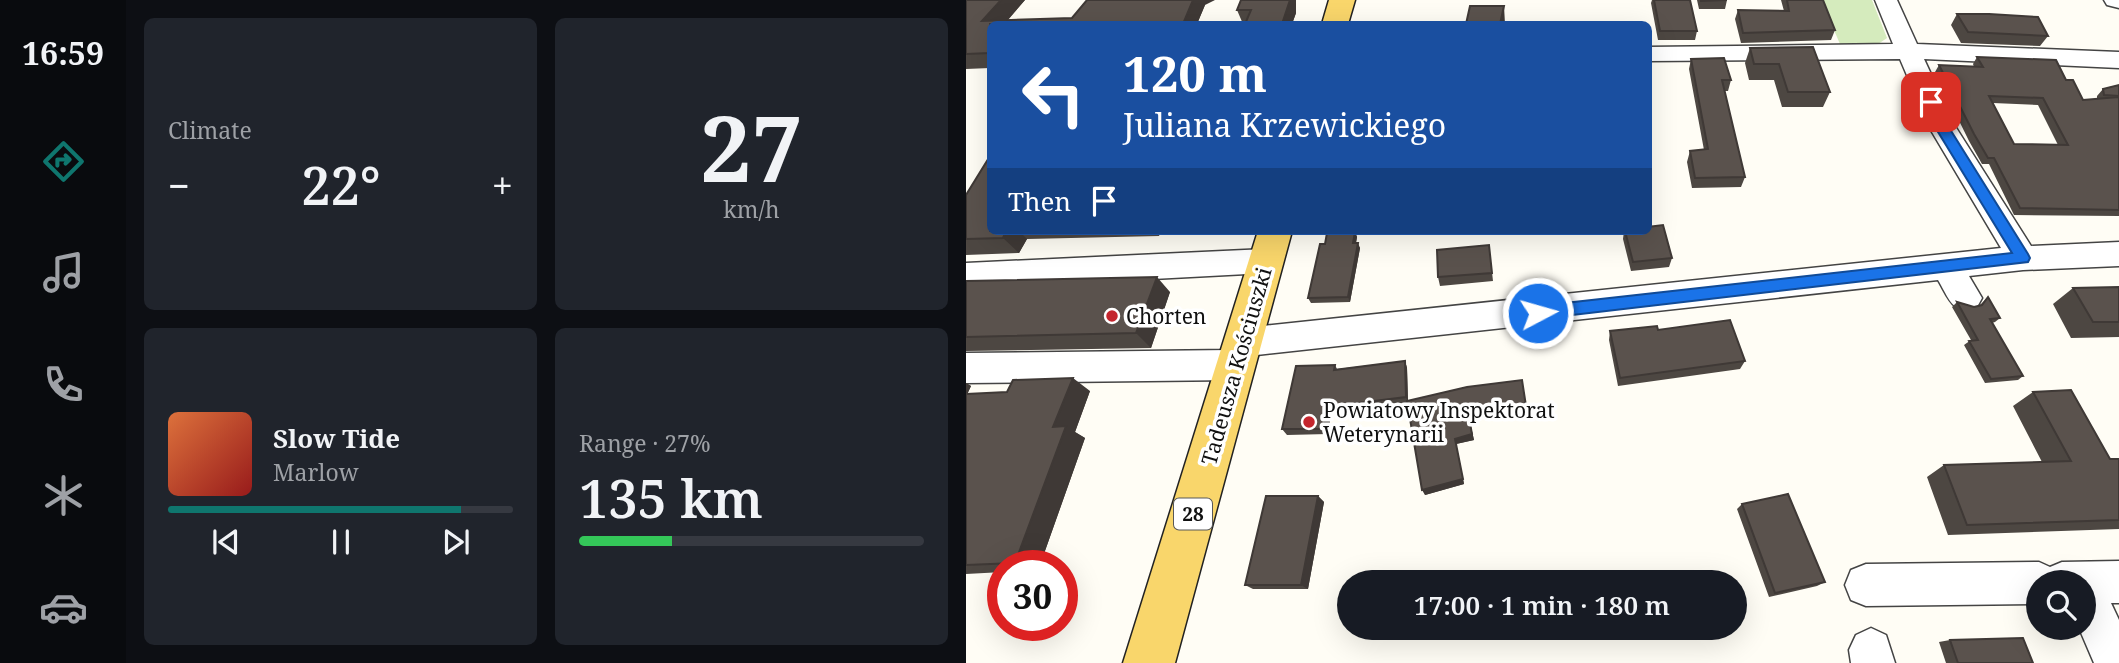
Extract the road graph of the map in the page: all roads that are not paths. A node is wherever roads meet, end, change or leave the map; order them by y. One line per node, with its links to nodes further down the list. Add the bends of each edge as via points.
1 (1342, 0): 3 (main road)
2 (1886, 0): 4 (street)
3 (1336, 21)
4 (1910, 51): 5 (street); 6 (street); 9 (street, via 1941,127)
5 (1652, 54)
6 (2119, 60)
7 (1271, 246): 11 (street); 13 (main road, Tadeusza Kościuszki / 28)
8 (2119, 254): 9 (street)
9 (2023, 258): 10 (street)
10 (1946, 267): 12 (street); 13 (street)
11 (966, 276)
12 (1966, 298)
13 (1239, 354): 14 (street); 20 (main road, Tadeusza Kościuszki / 28)
14 (966, 368)
15 (2119, 582): 17 (street)
16 (2026, 583): 18 (street)
17 (2096, 583)
18 (1866, 585)
19 (2096, 618): 21 (street)
20 (1149, 663)
21 (2116, 663)

